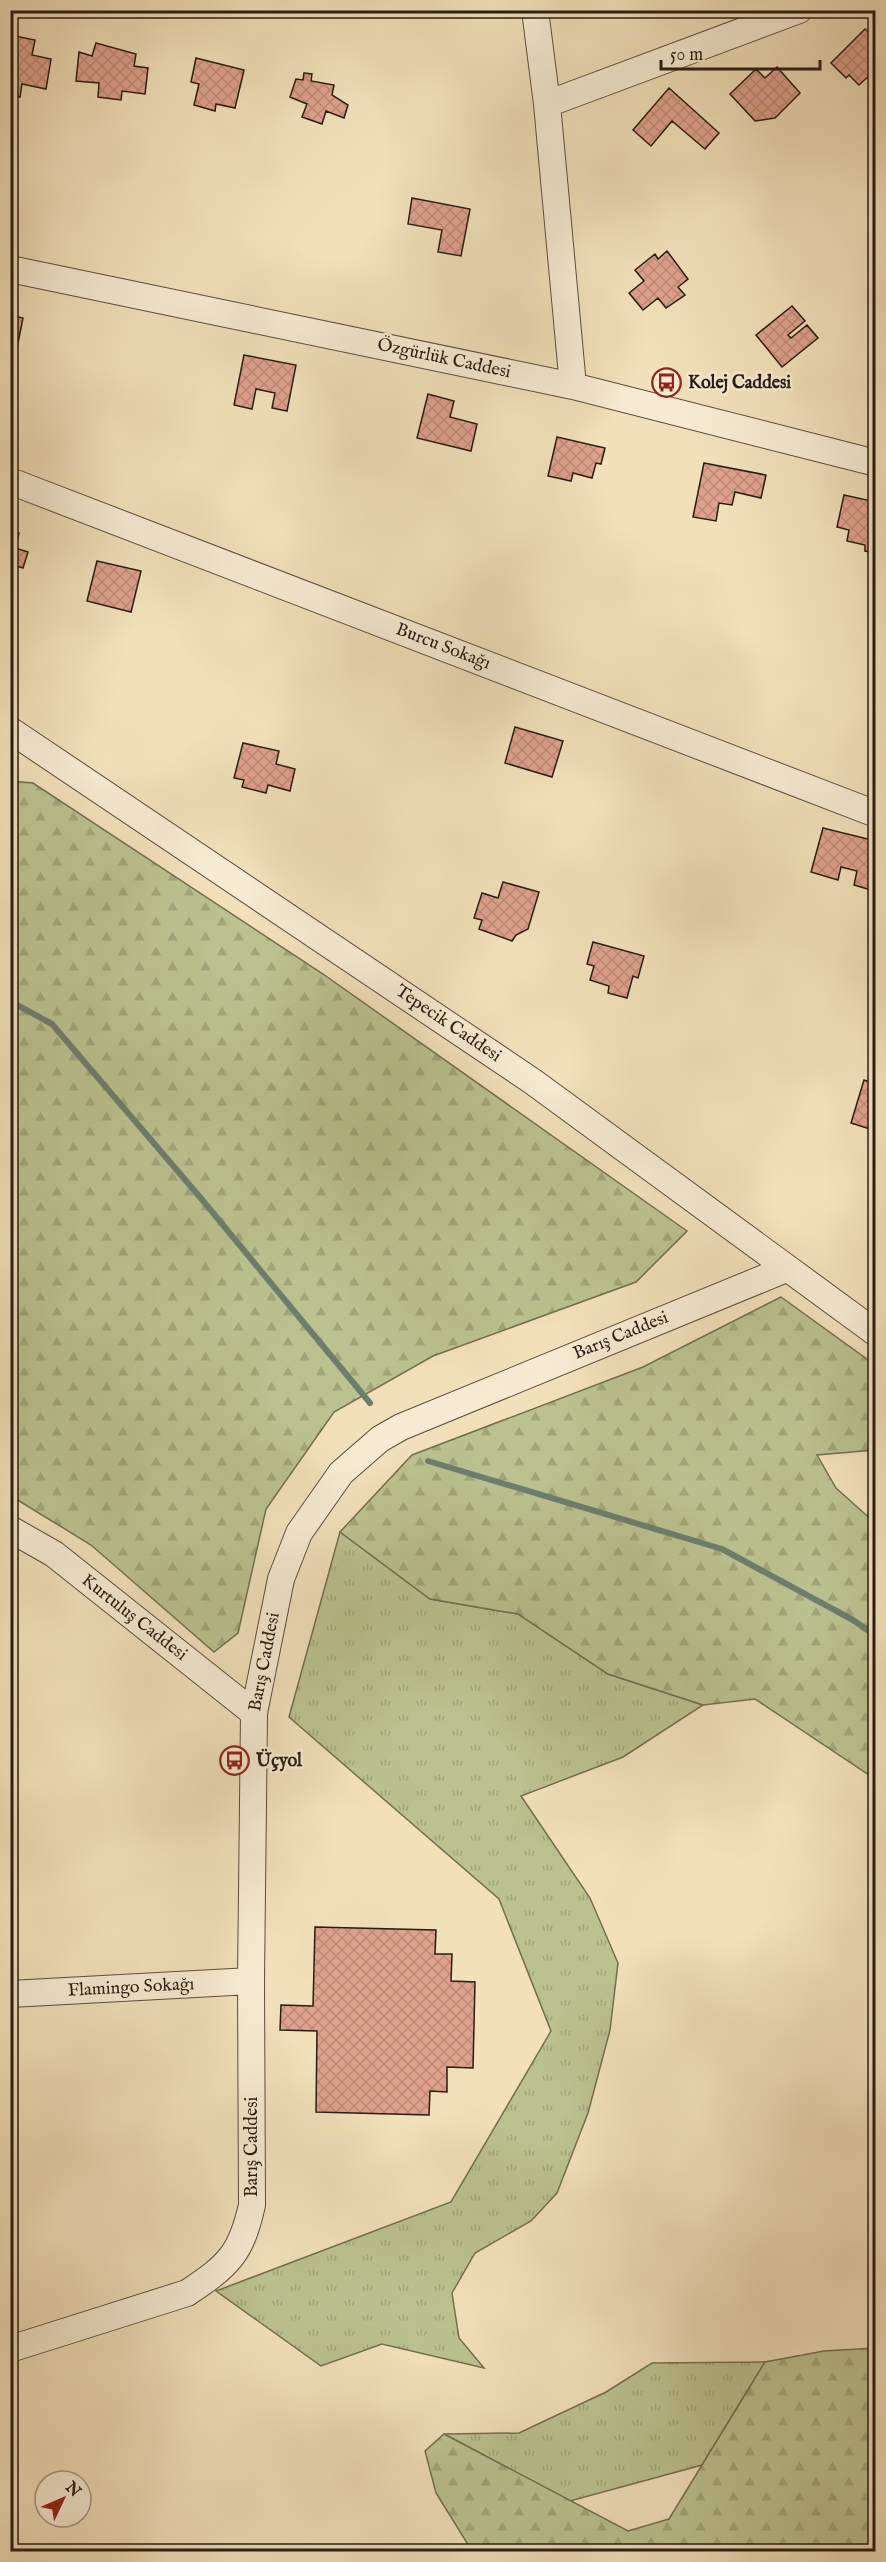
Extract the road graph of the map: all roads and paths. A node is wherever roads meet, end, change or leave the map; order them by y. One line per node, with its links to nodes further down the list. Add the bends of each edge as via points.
1 (536, 10): 3 (street)
2 (799, 10): 3 (street)
3 (547, 104): 5 (street)
4 (10, 269): 5 (street, Özgürlük Caddesi)
5 (573, 386): 6 (street, Özgürlük Caddesi)
6 (876, 463)
7 (10, 481): 9 (street, Burcu Sokağı)
8 (10, 730): 10 (street, Tepecik Caddesi, via 532,1081)
9 (876, 814)
10 (786, 1269): 11 (street, Tepecik Caddesi); 13 (street, Barış Caddesi, via 401,1426 360,1455 324,1494 299,1533 282,1579)
11 (876, 1333)
12 (10, 1529): 13 (street, Kurtuluş Caddesi, via 54,1554)
13 (254, 1713): 14 (street, Barış Caddesi)
14 (251, 1982): 15 (street, Flamingo Sokağı); 16 (street, Barış Caddesi, via 252,2205 246,2236 233,2256 187,2293)
15 (10, 1994)
16 (10, 2349)

